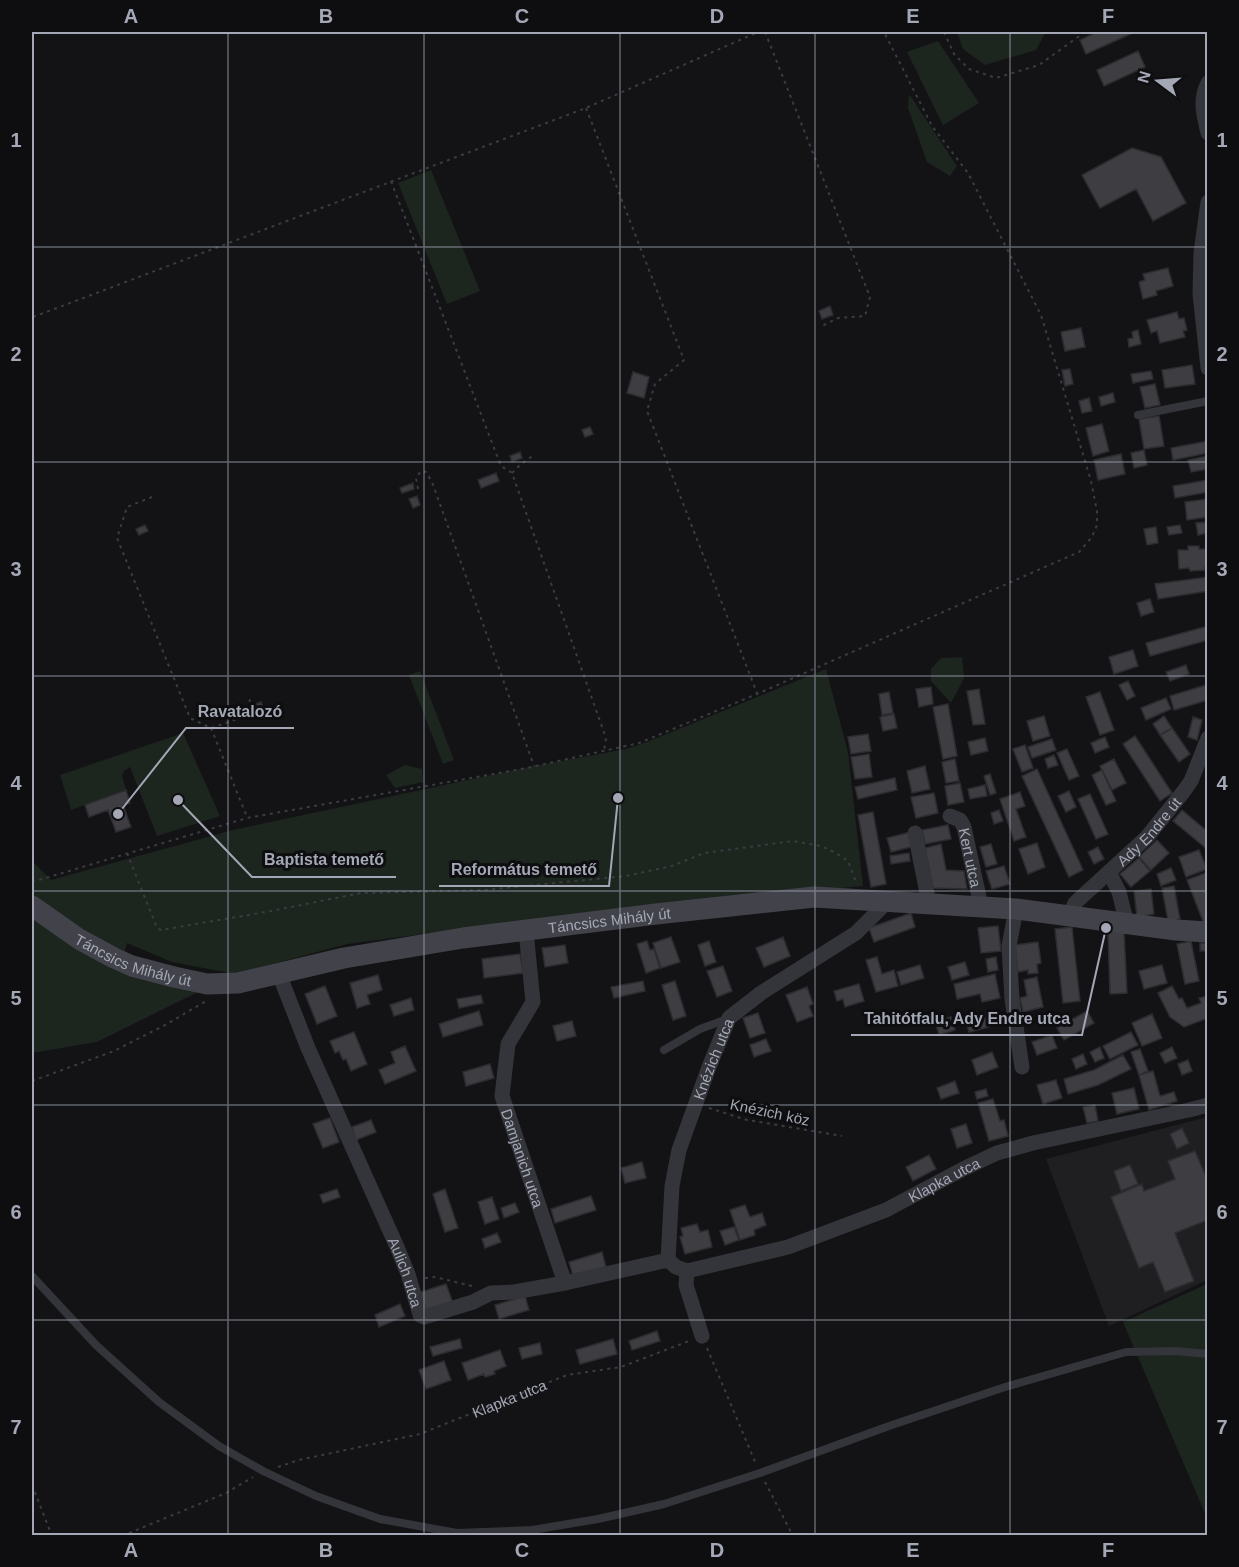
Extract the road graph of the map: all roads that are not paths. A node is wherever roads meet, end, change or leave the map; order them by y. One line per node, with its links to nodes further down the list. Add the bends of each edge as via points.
1 (1208, 83): 2 (street, via 1203,107)
2 (1208, 133)
3 (1208, 202): 4 (street, via 1200,294)
4 (1208, 368)
5 (1208, 401): 6 (lane)
6 (1138, 415)
7 (1208, 738): 10 (street, Ady Endre út, via 1188,786 1147,837)
8 (950, 816): 14 (street, Kert utca, via 960,820 964,827)
9 (915, 833): 12 (street)
10 (1109, 872): 16 (street, via 1075,903); 17 (street, Ady Endre út)
11 (889, 900): 12 (main road, Táncsics Mihály út); 18 (main road, Táncsics Mihály út, via 814,897); 21 (street, Knézich utca, via 856,933)
12 (929, 903): 14 (main road, Táncsics Mihály út)
13 (32, 906): 20 (main road, Táncsics Mihály út, via 79,939 132,966 207,984 238,983)
14 (981, 906): 15 (main road, Táncsics Mihály út)
15 (1016, 909): 16 (main road, Táncsics Mihály út); 23 (street, via 1009,946)
16 (1070, 915): 17 (main road, Táncsics Mihály út)
17 (1127, 924): 19 (main road, Táncsics Mihály út)
18 (526, 931): 20 (main road, Táncsics Mihály út, via 344,958); 28 (street, Damjanich utca, via 533,1002 508,1044 502,1095)
19 (1208, 932)
20 (279, 974): 28 (street, Aulich utca, via 408,1274 420,1315 473,1302 491,1293)
21 (729, 1018): 22 (lane); 25 (street, Knézich utca, via 679,1150 672,1186)
22 (664, 1050)
23 (1022, 1067)
24 (1208, 1105): 26 (street, Klapka utca, via 997,1153 885,1210 788,1247)
25 (668, 1260): 26 (street); 28 (street, Aulich utca)
26 (687, 1272): 29 (street, via 686,1286)
27 (32, 1276): 30 (lane, via 96,1345 159,1402 219,1446 316,1496 380,1519 457,1533 532,1530 664,1504 1005,1387 1126,1352)
28 (565, 1283)
29 (702, 1336)
30 (1208, 1354)

